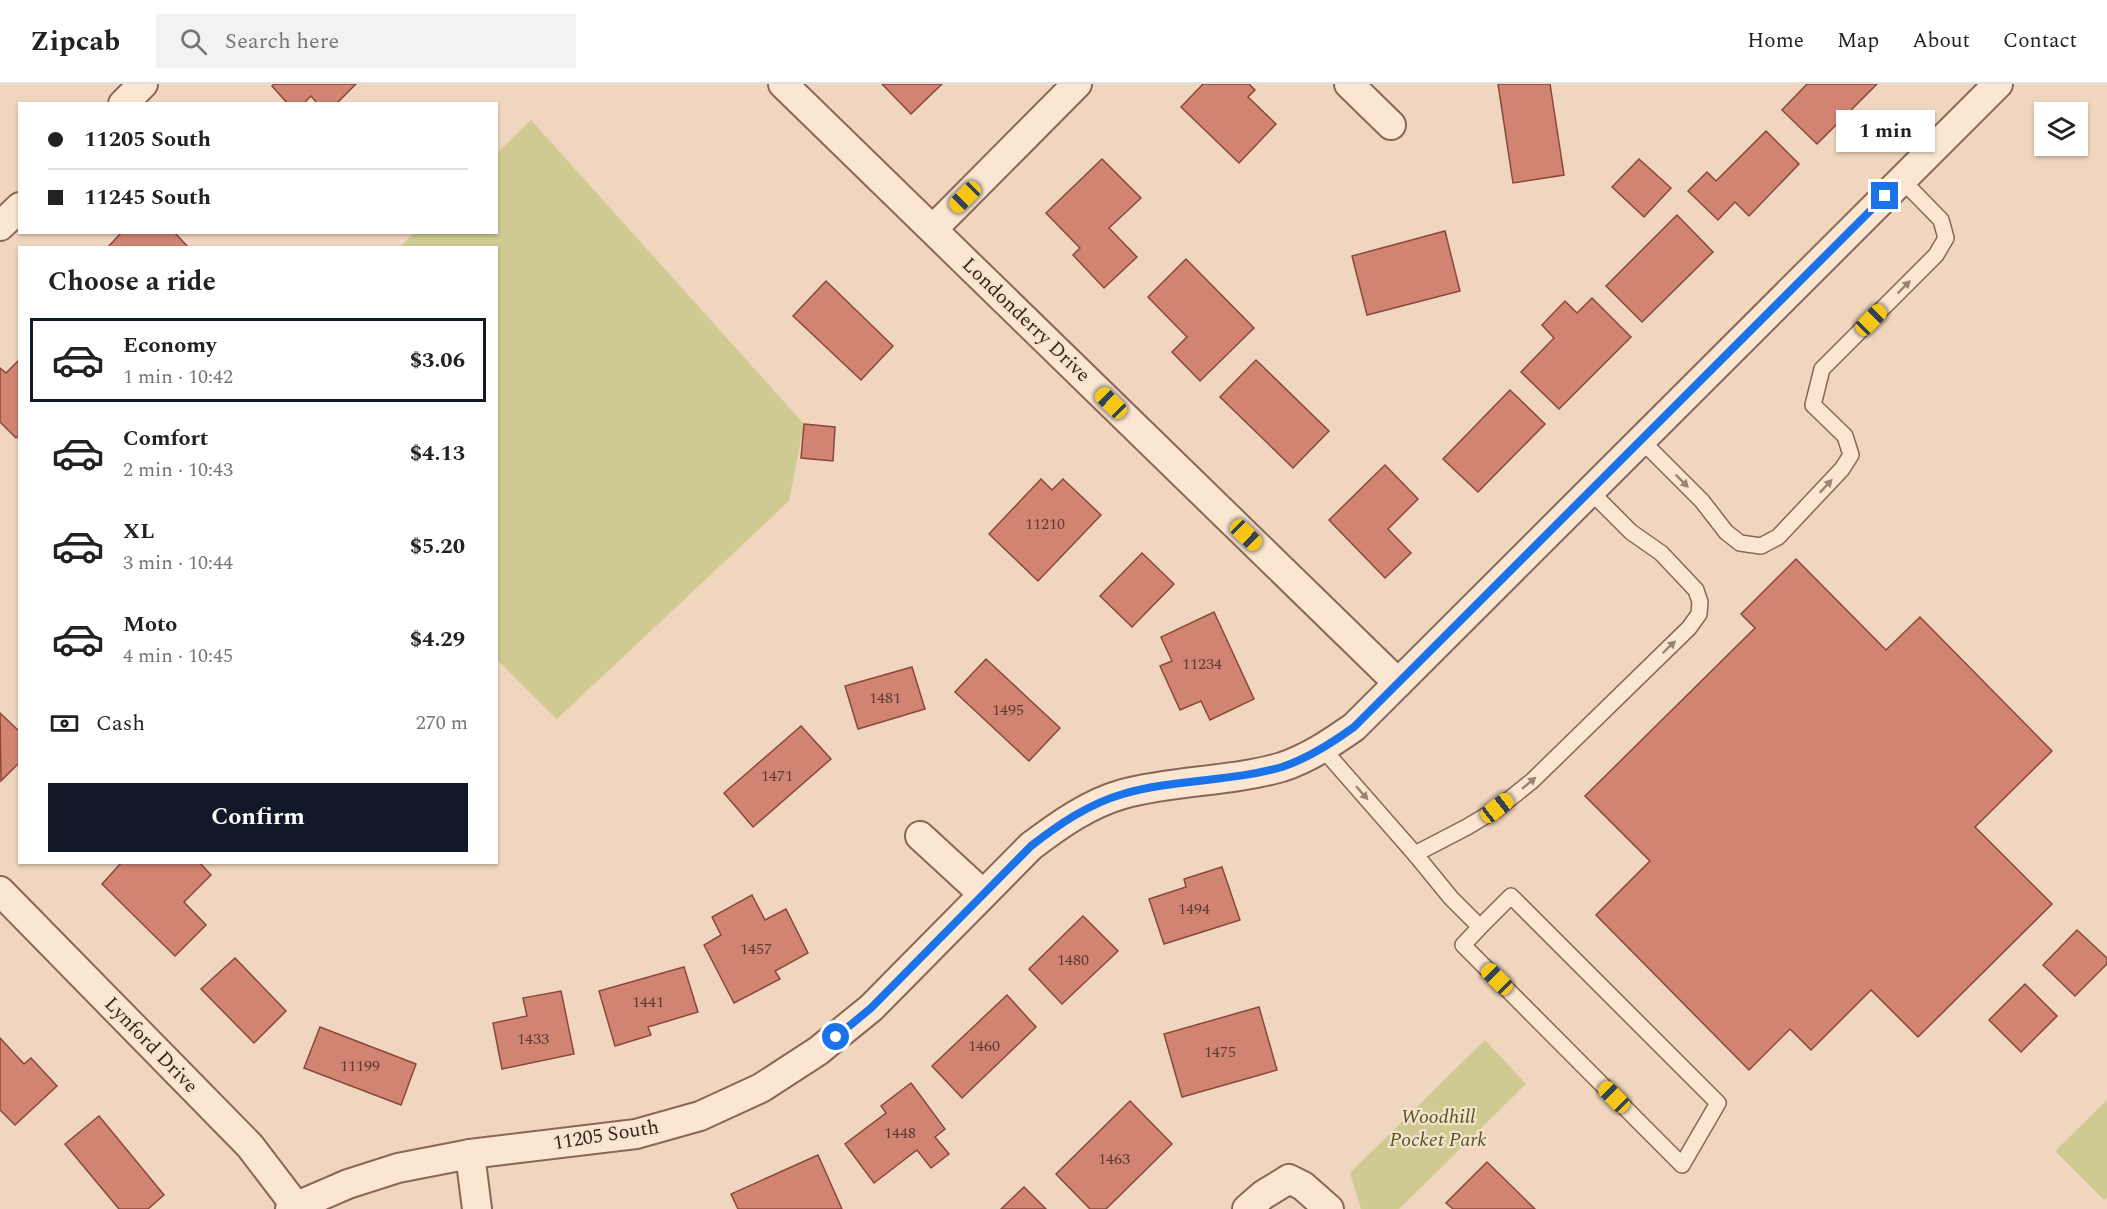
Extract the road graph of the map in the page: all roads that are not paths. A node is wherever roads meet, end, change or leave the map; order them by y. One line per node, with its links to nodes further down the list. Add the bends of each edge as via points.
1 (142, 84): 6 (street)
2 (783, 84): 11 (street, Londonderry Drive)
3 (1077, 84): 11 (street)
4 (1349, 84): 7 (street)
5 (1998, 84): 8 (street, 11205 South)
6 (125, 102)
7 (1391, 125)
8 (1902, 180): 12 (street, 11205 South); 12 (lane, one-way to 8, via 1740,543 1761,546 1778,537 1851,455 1845,436 1813,405 1822,369 1936,255 1946,238 1941,220)
9 (18, 209): 10 (street)
10 (0, 226)
11 (933, 229): 14 (street, Londonderry Drive)
12 (1641, 440): 13 (street, 11205 South)
13 (1590, 491): 14 (street, 11205 South); 17 (lane, one-way to 13, via 1487,815 1532,781 1699,614 1696,590)
14 (1398, 683): 15 (street, 11205 South, via 1354,727)
15 (1323, 749): 17 (lane, one-way to 17); 18 (street, 11205 South, via 1282,766 1156,787 1089,808 1031,846)
16 (920, 836): 18 (street)
17 (1415, 854): 20 (lane)
18 (983, 894): 21 (street, 11205 South, via 871,1008 818,1051 761,1088 700,1116 636,1134)
19 (5, 906): 22 (street, Lynford Drive, via 250,1146)
20 (1480, 927): 20 (lane, via 1463,945 1682,1165 1718,1102 1511,896)
21 (470, 1154): 22 (street, 11205 South, via 398,1168); 23 (street)
22 (292, 1207)
23 (477, 1209)
24 (1247, 1209): 25 (street, via 1289,1179)
25 (1329, 1209)

